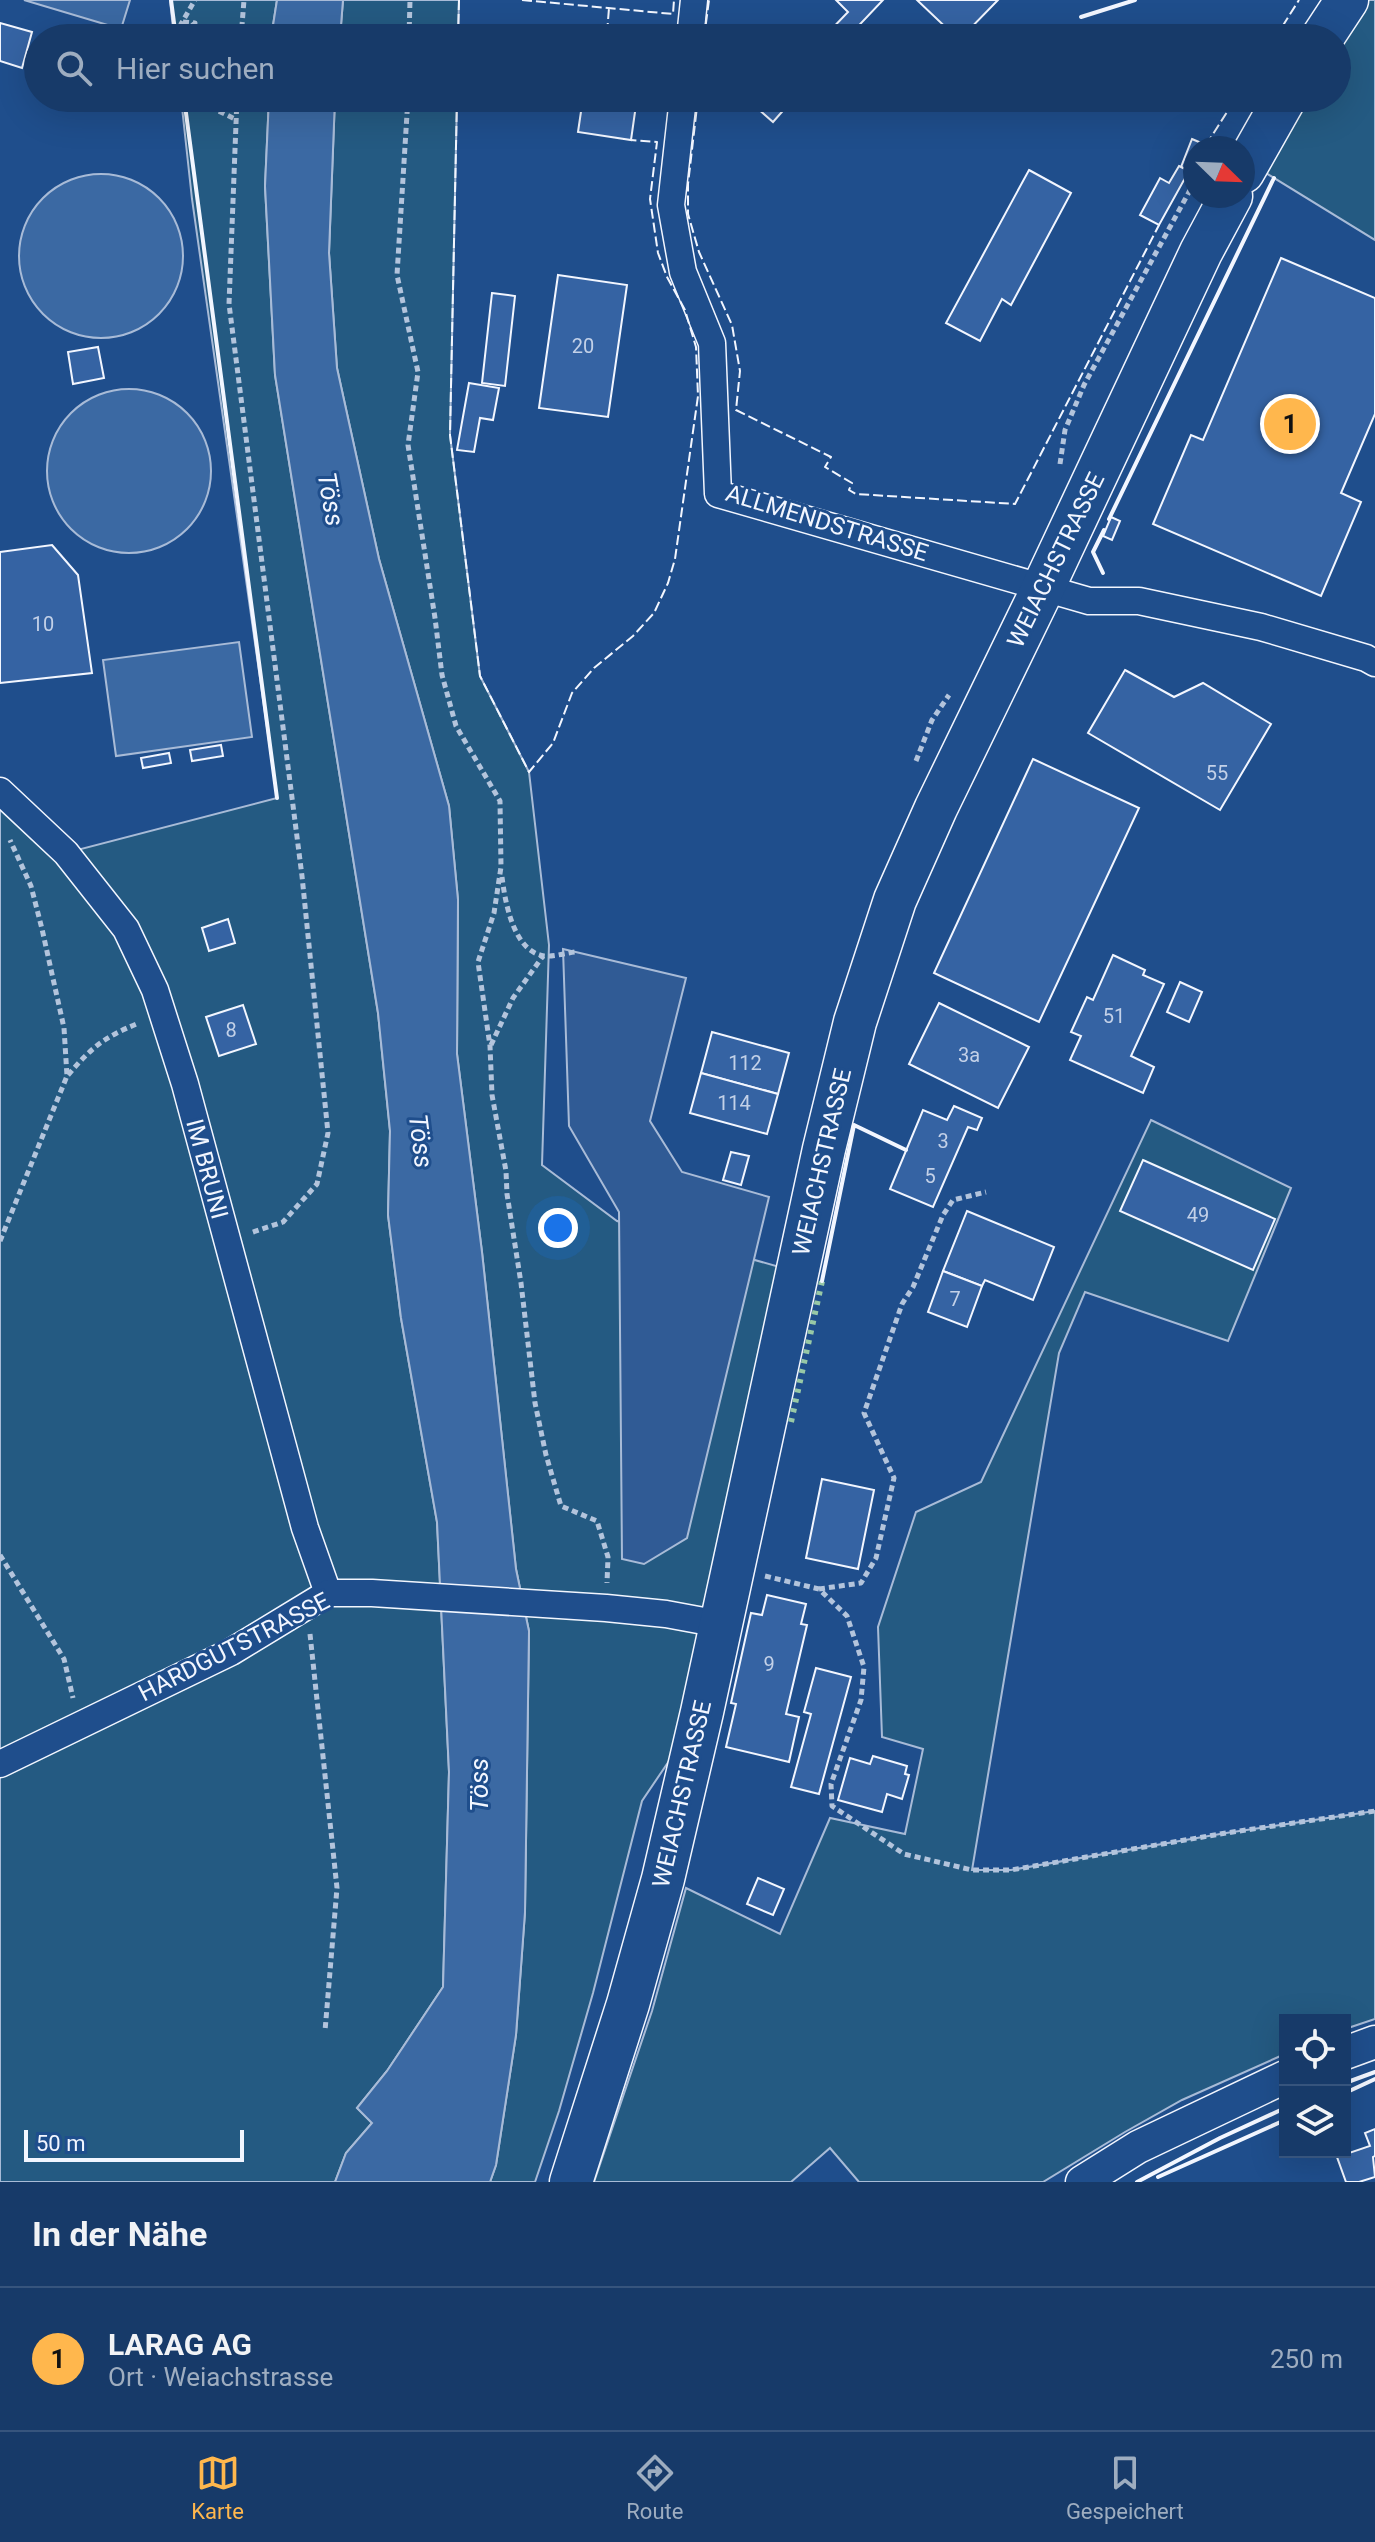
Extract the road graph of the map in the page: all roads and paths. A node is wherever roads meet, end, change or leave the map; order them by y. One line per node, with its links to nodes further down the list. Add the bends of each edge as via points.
1 (195, 0): 6 (path, bridge)
2 (244, 0): 7 (path)
3 (410, 0): 8 (path)
4 (694, 0): 9 (street)
5 (1347, 0): 10 (main road)
6 (181, 24)
7 (242, 24)
8 (409, 24)
9 (691, 24)
10 (1331, 24)
11 (221, 112): 16 (path)
12 (236, 112): 16 (path)
13 (407, 112): 23 (path, via 397,275 418,372 408,445 442,675 456,726 500,801)
14 (681, 112): 19 (street, ALLMENDSTRASSE, via 671,205 683,272 712,343 718,494)
15 (1277, 112): 17 (main road)
16 (235, 119): 30 (path, via 229,304 302,876 328,1133 317,1184 283,1222)
17 (1255, 151)
18 (1225, 208): 19 (main road, WEIACHSTRASSE)
19 (1043, 588): 20 (street, via 1089,601 1139,601 1261,627); 33 (main road, WEIACHSTRASSE, via 895,900 855,1022)
20 (1375, 663)
21 (0, 791): 22 (street, IM BRUNI)
22 (23, 811): 26 (street, IM BRUNI, via 66,853 126,929); 28 (path, via 10,840 31,886 42,929 64,1028)
23 (501, 867): 25 (path, via 505,905 522,944); 27 (path, via 494,913 478,962)
24 (575, 952): 25 (path)
25 (543, 956): 27 (path, via 513,998)
26 (163, 1012): 28 (path, via 92,1047); 30 (street, IM BRUNI)
27 (490, 1046): 36 (path, via 492,1095 538,1416 561,1506 597,1521 601,1530 608,1557)
28 (67, 1076): 31 (path)
29 (986, 1192): 34 (path, via 953,1200 943,1215 902,1304 864,1413 894,1478 876,1558 861,1583)
30 (226, 1240): 35 (street, IM BRUNI, via 305,1528)
31 (0, 1241)
32 (0, 1555): 39 (path, via 64,1659)
33 (733, 1568): 34 (path); 38 (main road, WEIACHSTRASSE)
34 (819, 1589): 41 (path, via 847,1616 864,1667 861,1700 831,1784 832,1806 904,1854 972,1870 1011,1870)
35 (328, 1593): 36 (street, HARDGUTSTRASSE); 37 (street, HARDGUTSTRASSE)
36 (601, 1607): 38 (street, HARDGUTSTRASSE)
37 (303, 1610): 39 (street, HARDGUTSTRASSE, via 231,1652); 42 (path, via 311,1640 337,1888)
38 (720, 1624): 46 (main road, WEIACHSTRASSE, via 647,1941)
39 (79, 1725): 40 (street, HARDGUTSTRASSE)
40 (0, 1764)
41 (1375, 1811)
42 (325, 2031)
43 (1375, 2042): 44 (street)
44 (1351, 2051)
45 (1279, 2080): 47 (street, via 1138,2147)
46 (571, 2182)
47 (1082, 2182)

